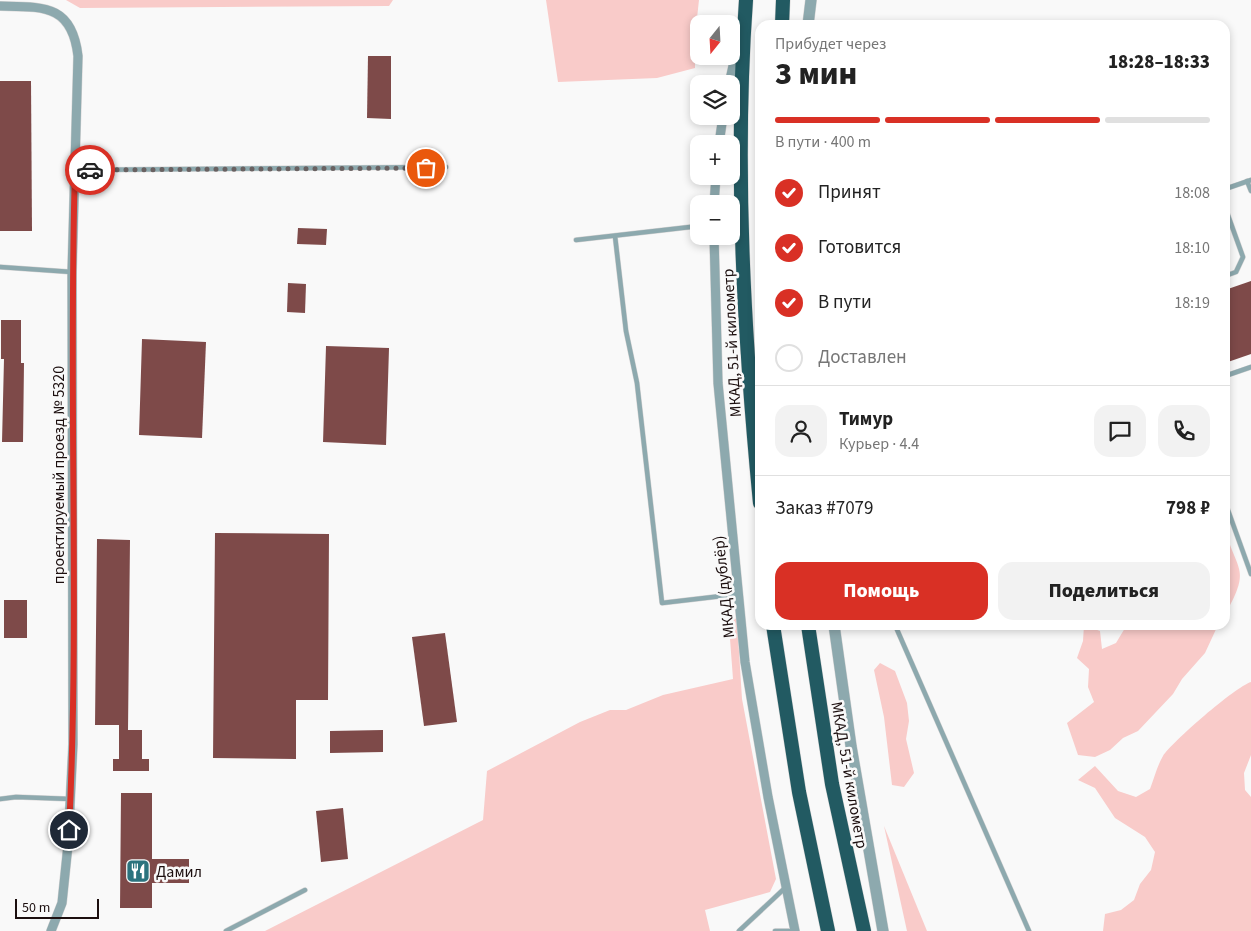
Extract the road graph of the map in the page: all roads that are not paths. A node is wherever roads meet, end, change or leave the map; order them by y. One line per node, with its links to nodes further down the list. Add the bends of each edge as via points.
1 (784, 0): 5 (highway)
2 (810, 0): 6 (street)
3 (746, 2): 7 (street); 23 (highway, МКАД, 51-й километр, via 742,177 745,316)
4 (0, 6): 9 (street, проектируемый проезд № 5320, via 55,11 66,20 74,36 78,56)
5 (782, 20)
6 (808, 20)
7 (731, 75)
8 (446, 167): 9 (lane)
9 (75, 170): 19 (street, проектируемый проезд № 5320)
10 (1249, 180): 11 (lane); 12 (lane)
11 (1230, 187)
12 (1251, 191)
13 (1230, 221): 20 (lane, via 1243,257 1236,272)
14 (690, 227): 15 (lane)
15 (615, 236): 16 (lane); 26 (lane, via 626,331 638,383 662,603)
16 (576, 240)
17 (714, 245): 26 (street, МКАД (дублёр), via 718,383)
18 (0, 267): 19 (lane)
19 (72, 272): 31 (street, проектируемый проезд № 5320)
20 (1230, 274)
21 (1251, 366): 22 (lane)
22 (1230, 374)
23 (755, 441)
24 (1230, 516): 25 (lane)
25 (1251, 574)
26 (739, 594): 33 (street, МКАД (дублёр), via 745,662)
27 (774, 630): 35 (highway, via 799,792)
28 (809, 630): 42 (highway, МКАД, 51-й километр, via 832,784)
29 (835, 630): 43 (street)
30 (897, 630): 44 (lane)
31 (71, 798): 32 (lane); 36 (street, проектируемый проезд № 5320, via 62,903)
32 (0, 799)
33 (786, 887): 38 (lane); 41 (street, МКАД (дублёр))
34 (305, 890): 37 (lane)
35 (826, 927)
36 (51, 931)
37 (226, 931)
38 (738, 931)
39 (776, 931): 40 (lane)
40 (789, 931)
41 (795, 931)
42 (864, 931)
43 (883, 931)
44 (1029, 931)

